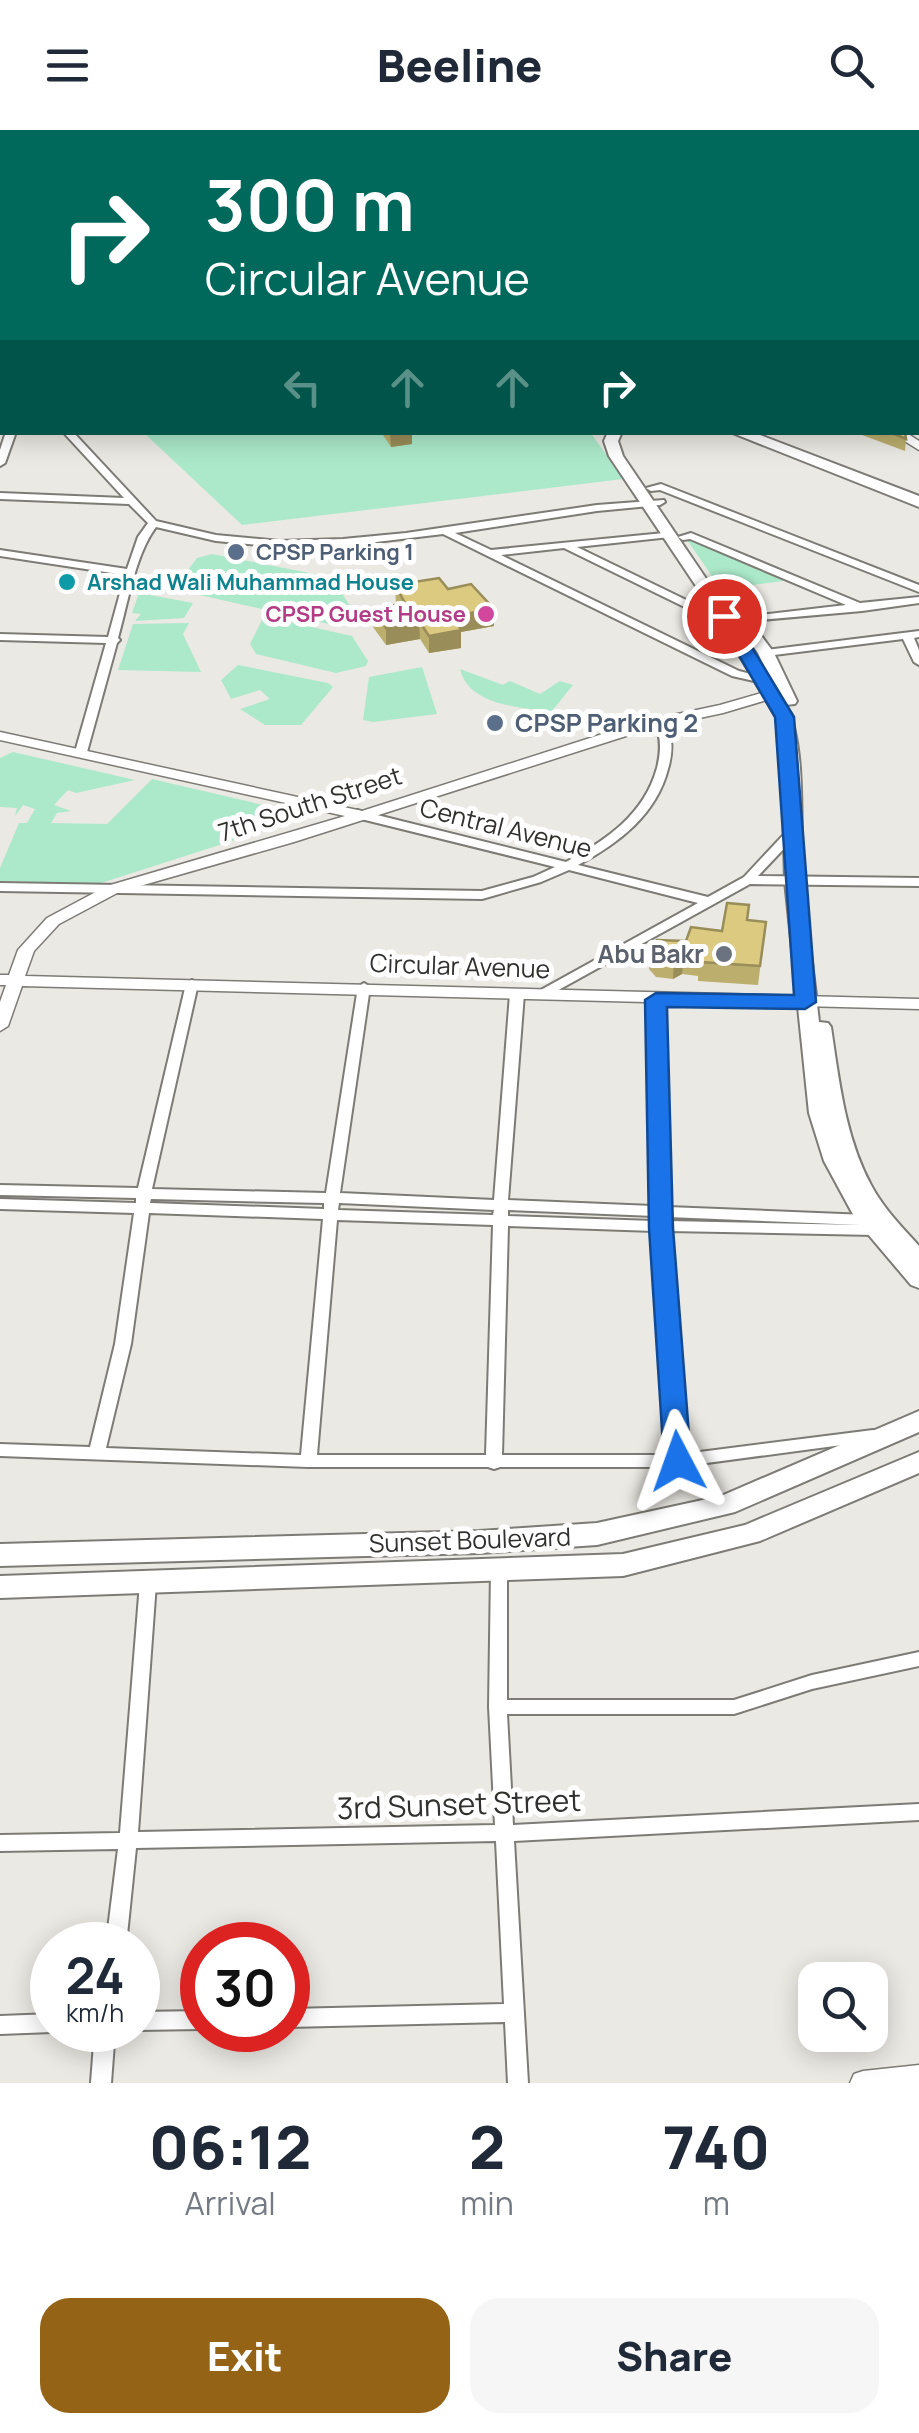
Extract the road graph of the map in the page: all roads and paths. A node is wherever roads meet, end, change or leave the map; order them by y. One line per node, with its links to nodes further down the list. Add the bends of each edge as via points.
1 (11, 435): 9 (street)
2 (69, 435): 13 (street)
3 (615, 435): 12 (main road, via 616,456)
4 (630, 435): 12 (main road, via 627,452)
5 (728, 435): 8 (main road)
6 (745, 435): 8 (main road)
7 (784, 435): 10 (main road)
8 (786, 451): 14 (main road)
9 (0, 463)
10 (919, 487)
11 (0, 496): 13 (street)
12 (654, 498): 16 (street); 17 (main road); 22 (street, via 661,488)
13 (132, 502): 15 (street)
14 (919, 502)
15 (152, 523): 16 (street, via 299,546); 21 (street)
16 (445, 531): 20 (street)
17 (677, 536): 18 (street); 24 (street, via 691,536); 25 (main road)
18 (566, 545): 20 (street); 25 (street, via 714,617)
19 (0, 553): 21 (street)
20 (492, 554): 31 (street)
21 (131, 573): 28 (street)
22 (919, 589)
23 (919, 600): 24 (street)
24 (862, 608): 25 (street)
25 (733, 618): 29 (main road); 31 (main road)
26 (913, 634): 29 (street); 30 (street)
27 (0, 637): 28 (street)
28 (115, 640): 34 (street)
29 (766, 653): 39 (main road, via 796,729)
30 (919, 662)
31 (768, 687): 32 (street, 7th South Street, via 723,709); 36 (main road, via 784,717)
32 (660, 722): 35 (street, 7th South Street); 37 (street, via 667,733 664,771 646,804 617,836)
33 (0, 736): 34 (street, Central Avenue)
34 (81, 752): 35 (street, Central Avenue)
35 (358, 814): 37 (street, Central Avenue); 42 (street, 7th South Street)
36 (792, 834): 38 (street); 39 (main road)
37 (570, 867): 42 (street, via 482,895); 43 (street, Central Avenue)
38 (748, 880): 39 (street); 43 (street)
39 (801, 881): 40 (street); 50 (main road)
40 (919, 882)
41 (0, 887): 42 (street)
42 (114, 890): 44 (street, 7th South Street, via 53,921)
43 (707, 901): 48 (street)
44 (7, 980): 45 (street, Circular Avenue); 52 (street, 7th South Street)
45 (192, 984): 46 (street, Circular Avenue); 55 (street)
46 (364, 987): 47 (street, Circular Avenue); 54 (street)
47 (516, 994): 48 (street, Circular Avenue); 57 (street)
48 (544, 994): 49 (street, Circular Avenue)
49 (656, 1000): 50 (street, Circular Avenue); 59 (street)
50 (811, 1002): 51 (street, Circular Avenue); 60 (main road, via 819,1114 834,1161); 61 (main road, via 850,1158 872,1204)
51 (919, 1004)
52 (0, 1026)
53 (0, 1190): 55 (street)
54 (332, 1198): 55 (street); 57 (street); 58 (street)
55 (143, 1201): 56 (street); 58 (street); 66 (street, via 124,1344)
56 (0, 1204)
57 (500, 1211): 58 (street); 59 (street); 70 (street)
58 (331, 1214): 67 (street)
59 (662, 1220): 60 (street); 68 (street)
60 (871, 1225): 62 (main road)
61 (919, 1260)
62 (919, 1280)
63 (919, 1422): 64 (main road, Sunset Boulevard)
64 (889, 1434): 68 (street); 71 (main road, Sunset Boulevard, via 726,1505 672,1520 596,1534)
65 (0, 1450): 66 (street)
66 (96, 1454): 67 (street)
67 (308, 1461): 70 (street)
68 (678, 1461): 70 (street)
69 (919, 1462): 73 (main road, Sunset Boulevard, via 750,1534 701,1547 624,1564)
70 (494, 1463)
71 (304, 1546): 72 (main road, Sunset Boulevard); 74 (main road)
72 (0, 1555)
73 (499, 1570): 74 (main road, Sunset Boulevard); 78 (street)
74 (304, 1577): 75 (main road, Sunset Boulevard)
75 (148, 1583): 76 (main road, Sunset Boulevard); 81 (street)
76 (0, 1587)
77 (919, 1659): 78 (street, via 734,1707)
78 (498, 1707): 80 (street)
79 (919, 1812): 80 (street, 3rd Sunset Street)
80 (506, 1833): 81 (street, 3rd Sunset Street); 84 (street)
81 (128, 1842): 82 (street, 3rd Sunset Street); 83 (street)
82 (0, 1843)
83 (119, 1922)
84 (512, 2013): 85 (street); 91 (street)
85 (310, 2018)
86 (30, 2024): 87 (street)
87 (0, 2025)
88 (103, 2052): 90 (street)
89 (919, 2077): 92 (street)
90 (101, 2083)
91 (518, 2083)
92 (863, 2083)

